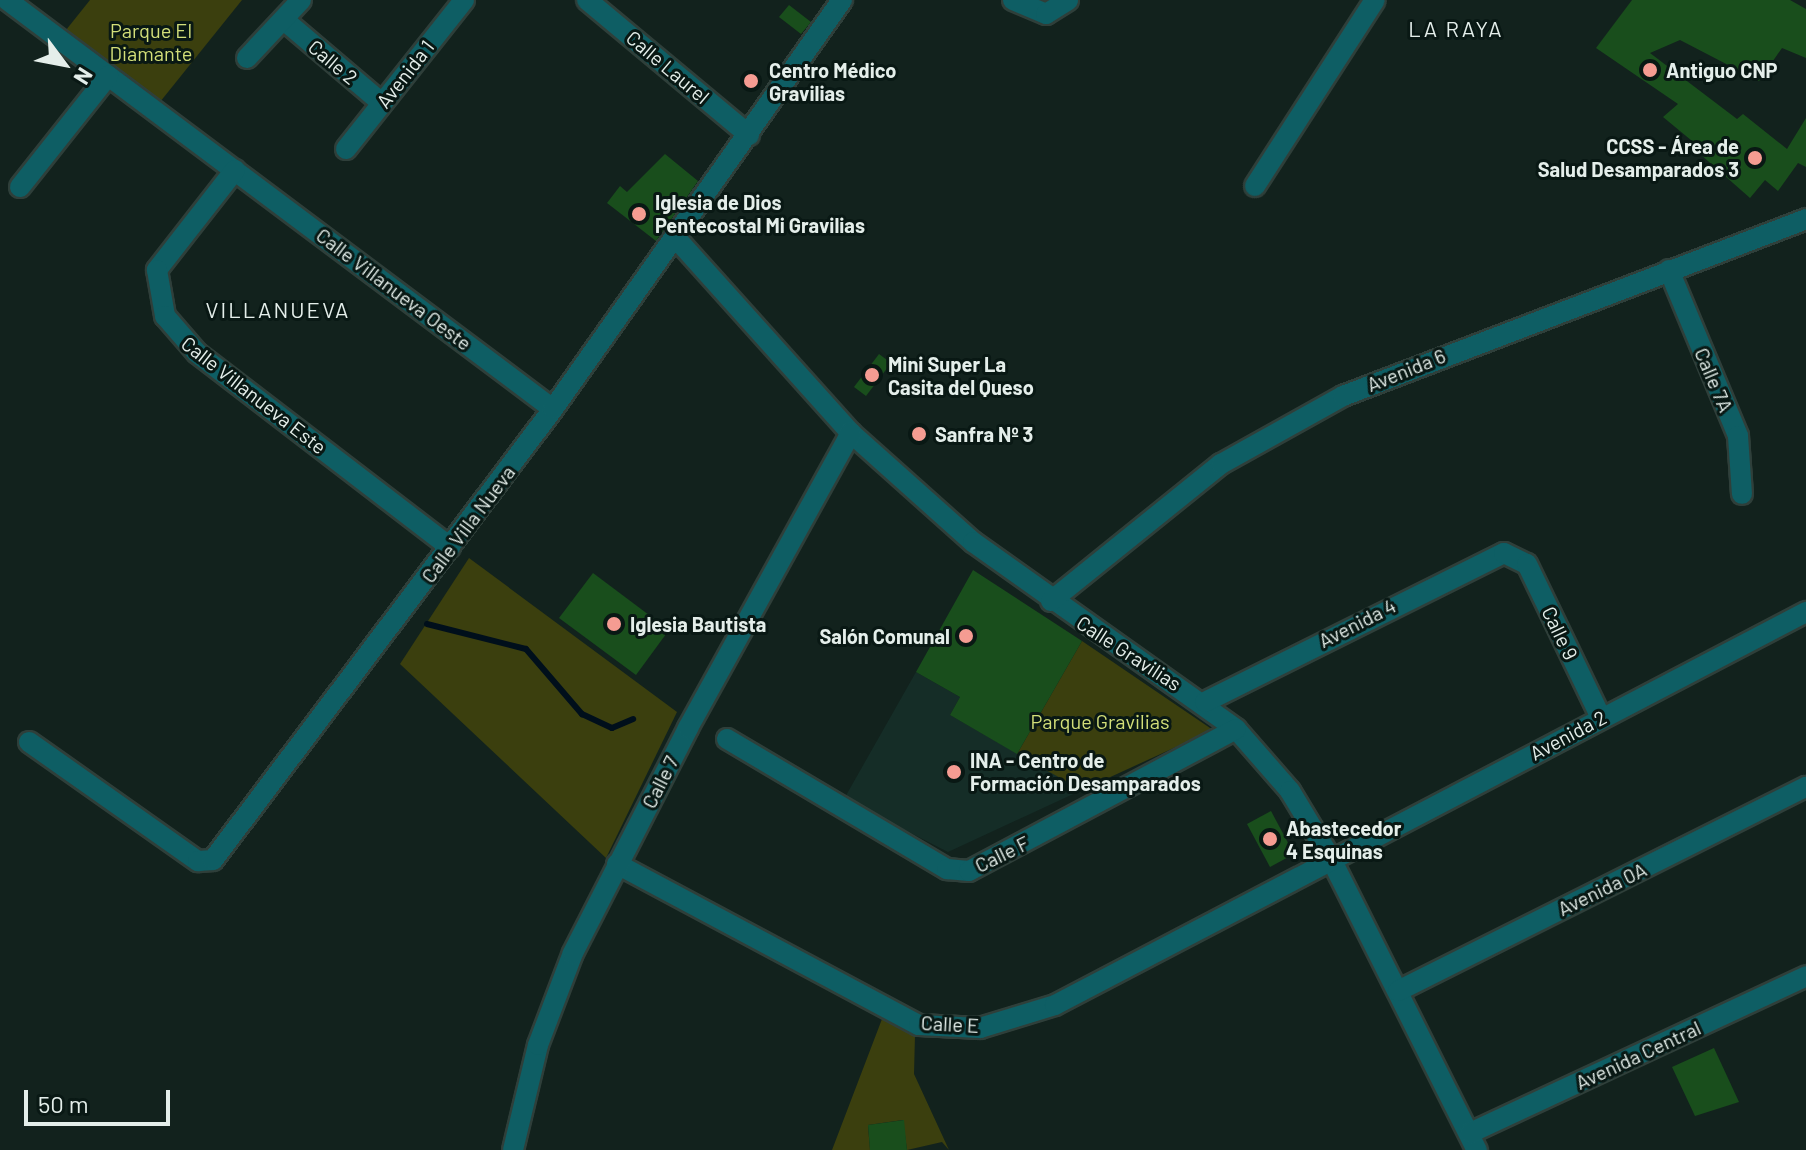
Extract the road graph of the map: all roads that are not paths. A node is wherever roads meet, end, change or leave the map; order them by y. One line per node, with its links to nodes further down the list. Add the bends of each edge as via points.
1 (301, 0): 9 (street)
2 (464, 0): 12 (street, Avenida 1)
3 (587, 0): 13 (street, Calle Laurel)
4 (842, 0): 13 (street, Calle Villa Nueva)
5 (1013, 0): 6 (street, via 1046,14)
6 (1068, 0)
7 (1375, 0): 16 (street)
8 (8, 6): 11 (street, Calle Villanueva Oeste)
9 (284, 20): 10 (street); 12 (street, Calle 2)
10 (247, 58)
11 (108, 76): 15 (street, Calle Villanueva Oeste); 17 (street)
12 (382, 103): 14 (street, Avenida 1)
13 (749, 135): 19 (street, Calle Villa Nueva)
14 (346, 149)
15 (235, 170): 21 (street, Calle Villanueva Oeste); 24 (street, Calle Villanueva Este, via 157,270 165,316 197,353)
16 (1255, 186)
17 (20, 187)
18 (1806, 219): 20 (street, Avenida 6)
19 (675, 237): 21 (street, Calle Villa Nueva); 22 (street, Calle Gravilias)
20 (1669, 270): 23 (street, Calle 7A, via 1738,436); 26 (street, Avenida 6, via 1434,359 1269,434 1124,536)
21 (553, 409): 24 (street, Calle Villa Nueva)
22 (851, 433): 26 (street, Calle Gravilias); 35 (street, Calle 7)
23 (1742, 494)
24 (450, 547): 32 (street, Calle Villa Nueva, via 213,860 198,861)
25 (1512, 554): 28 (street, Avenida 4, via 1494,554); 29 (street, Calle 9, via 1527,564)
26 (1051, 601): 28 (street, Calle Gravilias)
27 (1806, 612): 29 (street, Avenida 2)
28 (1205, 702): 30 (street, Calle Gravilias)
29 (1601, 718): 34 (street, Avenida 2)
30 (1236, 729): 31 (street, Calle F, via 969,871 947,869); 34 (street, Calle Gravilias, via 1290,791)
31 (727, 739)
32 (29, 742)
33 (1806, 787): 37 (street, Avenida 0A)
34 (1331, 859): 35 (street, Calle E, via 1055,1005 980,1028 919,1025); 37 (street, Calle Gravilias)
35 (617, 864): 39 (street, Calle 7, via 538,1045)
36 (1806, 976): 38 (street, Avenida Central)
37 (1398, 991): 38 (street, Calle Gravilias)
38 (1473, 1142)
39 (513, 1150)

